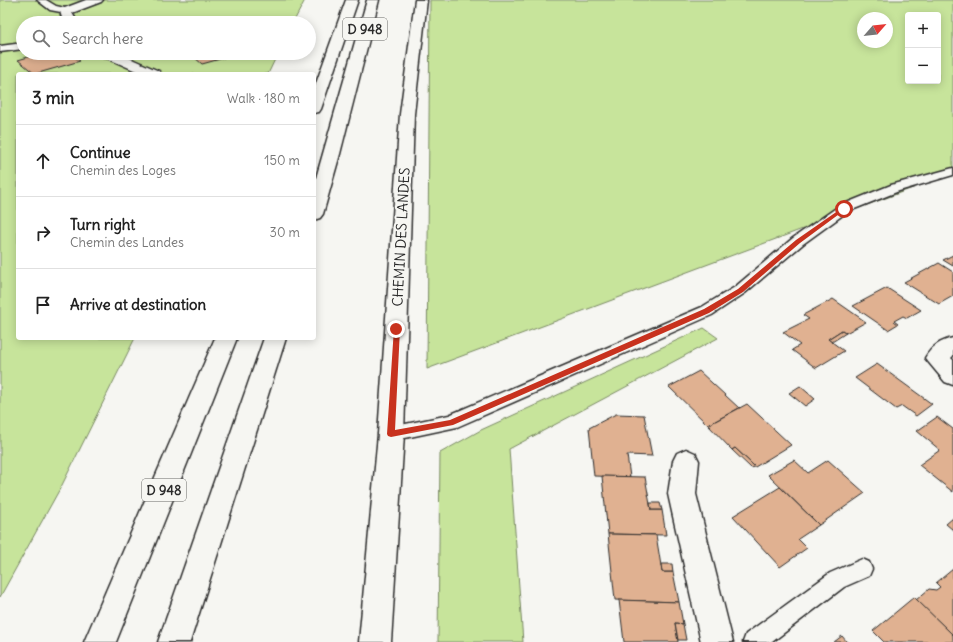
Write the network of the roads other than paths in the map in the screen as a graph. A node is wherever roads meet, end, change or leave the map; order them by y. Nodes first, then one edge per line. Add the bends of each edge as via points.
1 (41, 0) edge
2 (97, 0) edge
3 (352, 0) edge
4 (373, 0) edge
5 (421, 0) edge
6 (66, 11) junction
7 (67, 16) edge
8 (16, 47) edge
9 (0, 49) edge
10 (123, 60) edge
11 (150, 72) edge
12 (316, 103) edge
13 (953, 171) edge
14 (316, 207) edge
15 (225, 340) edge
16 (274, 340) edge
17 (953, 346) edge
18 (953, 376) edge
19 (391, 434) junction
20 (686, 461) dead end
21 (862, 569) dead end
22 (100, 642) edge
23 (174, 642) edge
24 (375, 642) edge
25 (717, 642) edge
26 (754, 642) edge

1 - 6 lane via 53,8
2 - 6 main road
3 - 12 main road, D 948
4 - 14 main road, D 948
5 - 19 main road, CHEMIN DES LANDES via 407,114
6 - 7 main road
8 - 9 lane
10 - 11 main road
13 - 19 lane via 895,188 844,209 798,241 740,290 707,311 451,422
15 - 22 main road, D 948
16 - 23 main road
17 - 18 main road via 937,358
19 - 24 main road, CHEMIN DES LANDES
20 - 25 main road via 682,494
21 - 26 lane via 837,580

